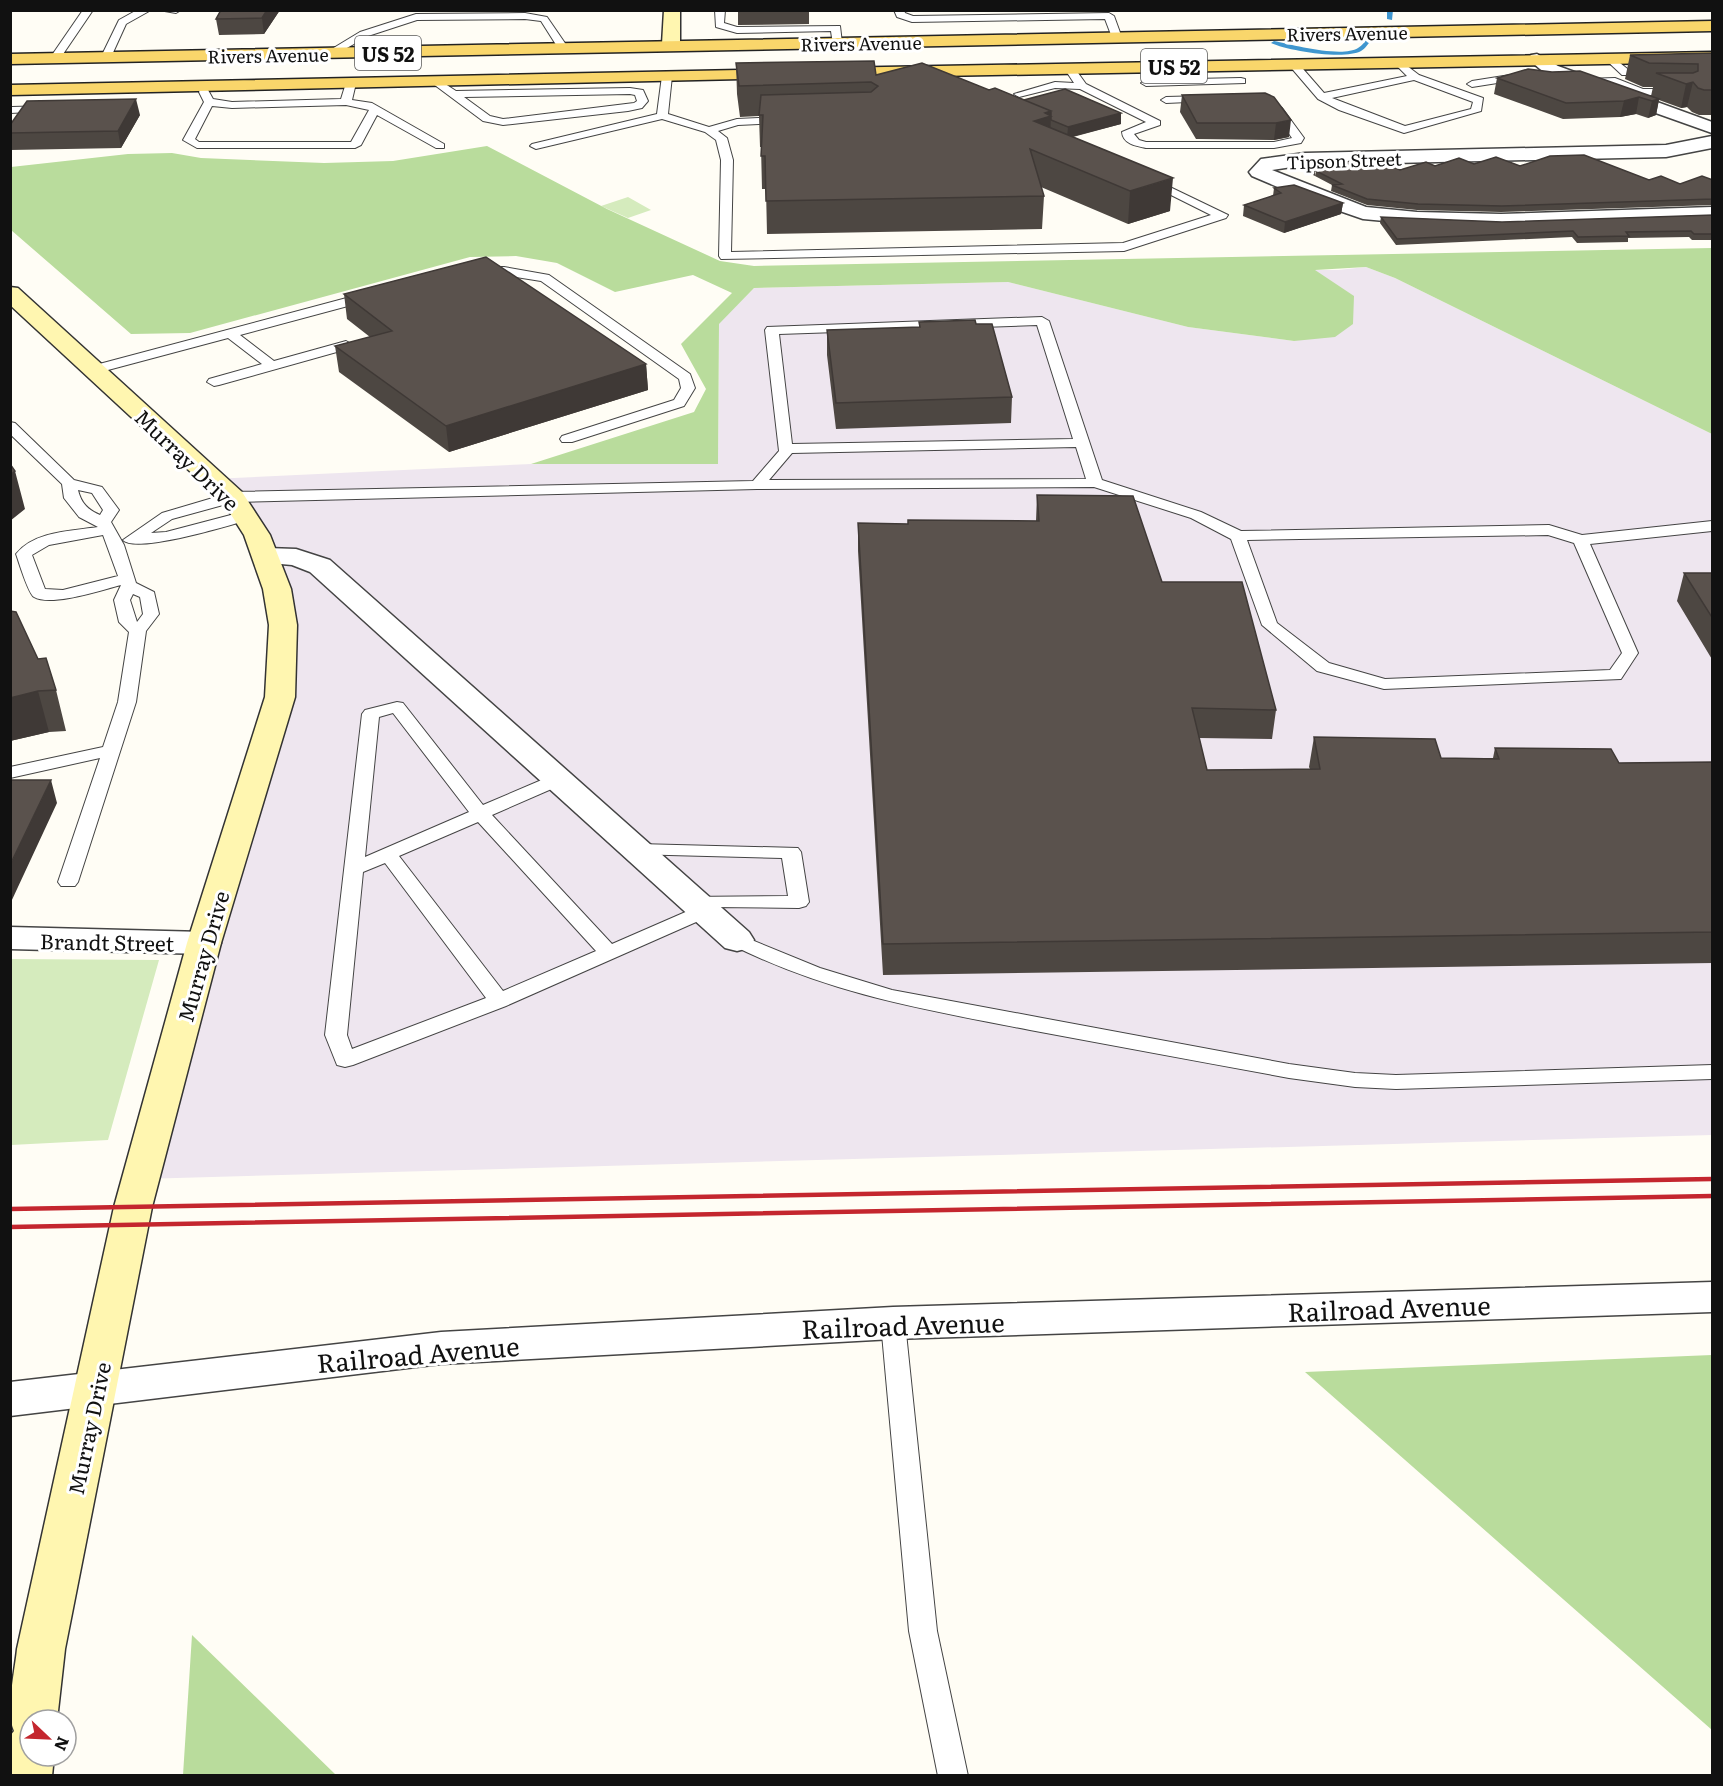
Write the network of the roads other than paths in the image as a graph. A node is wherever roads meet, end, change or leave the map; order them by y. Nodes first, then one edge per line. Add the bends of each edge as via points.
1 (88, 10) edge
2 (147, 10) edge
3 (164, 10) edge
4 (176, 10) edge
5 (672, 10) edge
6 (720, 10) edge
7 (899, 10) edge
8 (1114, 13) edge
9 (1713, 26) edge
10 (833, 33) junction
11 (1117, 38) junction
12 (671, 44) junction
13 (564, 49) junction
14 (327, 55) junction
15 (105, 57) junction
16 (10, 58) edge
17 (55, 58) junction
18 (1610, 58) junction
19 (1537, 59) junction
20 (1477, 60) junction
21 (1710, 60) edge
22 (1398, 62) junction
23 (1293, 64) junction
24 (1232, 65) junction
25 (1069, 68) junction
26 (934, 71) junction
27 (806, 74) junction
28 (667, 76) junction
29 (1415, 77) junction
30 (1504, 79) junction
31 (436, 81) junction
32 (1530, 81) edge
33 (1615, 81) junction
34 (1586, 82) junction
35 (351, 83) junction
36 (1146, 83) dead end
37 (1549, 83) edge
38 (1472, 84) dead end
39 (1082, 86) junction
40 (943, 88) edge
41 (19, 90) edge
42 (1687, 92) edge
43 (205, 94) junction
44 (455, 94) junction
45 (529, 94) junction
46 (1019, 94) dead end
47 (557, 97) junction
48 (1322, 97) junction
49 (617, 98) junction
50 (1219, 99) edge
51 (1166, 100) dead end
52 (591, 101) junction
53 (1258, 101) edge
54 (346, 102) junction
55 (55, 109) edge
56 (375, 109) junction
57 (11, 111) edge
58 (662, 116) junction
59 (553, 117) junction
60 (540, 119) junction
61 (793, 120) edge
62 (519, 121) junction
63 (1713, 128) edge
64 (709, 130) junction
65 (1713, 142) edge
66 (440, 146) dead end
67 (536, 146) dead end
68 (1133, 173) edge
69 (1713, 213) edge
70 (471, 272) edge
71 (384, 292) edge
72 (10, 293) edge
73 (230, 333) junction
74 (346, 345) edge
75 (272, 366) junction
76 (93, 370) junction
77 (214, 382) dead end
78 (10, 426) edge
79 (567, 439) dead end
80 (1082, 443) junction
81 (785, 449) junction
82 (69, 483) junction
83 (1095, 483) junction
84 (757, 485) junction
85 (104, 500) junction
86 (239, 506) junction
87 (79, 507) junction
88 (104, 526) junction
89 (1713, 526) edge
90 (1238, 536) junction
91 (1581, 540) junction
92 (123, 542) junction
93 (267, 556) junction
94 (128, 582) junction
95 (150, 604) junction
96 (124, 609) junction
97 (138, 631) junction
98 (113, 750) junction
99 (10, 773) edge
100 (557, 780) junction
101 (479, 812) junction
102 (638, 850) junction
103 (388, 854) junction
104 (354, 869) junction
105 (68, 882) dead end
106 (700, 906) junction
107 (10, 938) edge
108 (737, 939) joint
109 (204, 943) junction
110 (609, 953) junction
111 (499, 1001) junction
112 (1713, 1072) edge
113 (1713, 1297) edge
114 (893, 1323) junction
115 (96, 1387) junction
116 (10, 1398) edge
117 (34, 1708) edge
118 (952, 1776) edge

1 - 17 lane
2 - 15 lane via 122,22
3 - 4 lane
5 - 12 street
6 - 10 lane via 720,25 736,30
7 - 8 lane via 900,15 912,19 933,20
8 - 11 lane
9 - 11 main road, Rivers Avenue / US 52
10 - 11 main road, Rivers Avenue / US 52
10 - 12 main road, Rivers Avenue / US 52
10 - 27 main road via 755,51 747,59 763,68
12 - 13 main road, Rivers Avenue / US 52
12 - 27 main road via 706,61
12 - 45 main road via 648,58
13 - 14 main road, Rivers Avenue / US 52
13 - 14 lane via 544,19 416,17 364,34
13 - 45 main road via 584,54 592,61
14 - 15 main road, Rivers Avenue / US 52
15 - 17 main road, Rivers Avenue / US 52
16 - 17 main road, Rivers Avenue / US 52
18 - 19 main road, Rivers Avenue / US 52
18 - 21 main road, Rivers Avenue / US 52
18 - 33 lane via 1631,73 1617,75
19 - 20 main road, Rivers Avenue / US 52
19 - 34 street via 1552,70
20 - 22 main road, Rivers Avenue / US 52
20 - 30 lane
22 - 23 main road, Rivers Avenue / US 52
22 - 29 lane
23 - 24 main road, Rivers Avenue / US 52
23 - 48 lane
24 - 25 main road, Rivers Avenue / US 52
24 - 36 lane via 1243,85
25 - 26 main road, Rivers Avenue / US 52
25 - 39 lane
26 - 27 main road, Rivers Avenue / US 52
26 - 40 lane
27 - 28 main road, Rivers Avenue / US 52
28 - 49 main road, Rivers Avenue / US 52
28 - 58 lane
29 - 48 lane
29 - 48 lane via 1479,100 1476,111 1404,130
30 - 32 lane
30 - 38 lane
31 - 35 main road, Rivers Avenue / US 52
31 - 44 lane
31 - 45 main road, Rivers Avenue / US 52
33 - 34 lane
33 - 42 lane via 1641,92
34 - 37 lane
34 - 63 street
35 - 43 main road, Rivers Avenue / US 52
35 - 54 lane
39 - 46 lane via 1055,85
39 - 53 lane via 1156,123 1128,132 1135,142 1171,146 1274,145 1297,141 1278,110
41 - 43 main road, Rivers Avenue / US 52
41 - 57 lane
43 - 54 lane via 232,105
43 - 56 lane via 189,140 197,145 355,145
44 - 45 lane
44 - 62 lane via 487,119
45 - 47 lane
45 - 49 main road, Rivers Avenue / US 52
45 - 60 lane
45 - 62 lane
47 - 52 lane
47 - 59 lane
49 - 52 lane
49 - 52 lane
50 - 51 lane
52 - 59 lane
54 - 56 lane
55 - 57 lane
56 - 66 lane
58 - 64 lane
58 - 67 lane
59 - 60 lane
60 - 62 lane
61 - 64 lane via 737,122
64 - 68 lane via 721,138 726,159 726,256 1124,247 1222,215
65 - 69 street, Tipson Street via 1666,151 1305,159 1268,163 1259,172 1363,213 1417,218 1501,220
70 - 79 lane via 504,271 545,278 685,377 688,388 679,403
71 - 73 lane
72 - 76 street, Murray Drive
73 - 75 lane
73 - 76 lane
74 - 75 lane
75 - 77 lane
76 - 86 street, Murray Drive
78 - 82 lane
80 - 81 lane
80 - 81 lane via 1042,321 772,330
80 - 83 lane
81 - 84 lane
82 - 85 lane via 97,490
82 - 87 lane
83 - 84 lane
83 - 90 lane via 1196,515
84 - 86 lane
85 - 87 lane
85 - 88 lane via 111,510
86 - 92 lane via 166,537
86 - 92 lane via 167,516
86 - 93 street, Murray Drive
87 - 88 lane
88 - 92 lane
88 - 94 lane via 44,541 24,554 39,593 63,595
89 - 91 lane
90 - 91 lane via 1549,530
90 - 91 lane via 1270,625 1323,667 1384,684 1615,675 1629,653
92 - 94 lane
93 - 100 street via 296,557 320,566
93 - 109 street, Murray Drive via 283,625 280,698
94 - 95 lane via 148,595
94 - 96 lane via 122,600
95 - 96 lane
95 - 97 lane via 151,614
96 - 97 lane via 127,622
97 - 98 lane via 127,702
98 - 99 lane
98 - 105 lane
100 - 101 lane
100 - 102 street
101 - 103 lane
101 - 104 lane via 397,707 371,714
101 - 110 lane
102 - 106 street
102 - 106 lane via 791,852 799,902
103 - 104 lane
103 - 111 lane
104 - 111 lane via 336,1035 345,1060
106 - 108 street
106 - 110 lane
107 - 109 street, Brandt Street
108 - 112 lane via 795,968 892,997 1310,1075 1396,1082
109 - 115 street, Murray Drive via 134,1207
110 - 111 lane
113 - 114 street, Railroad Avenue
114 - 115 street, Railroad Avenue via 441,1348
114 - 118 lane via 923,1631
115 - 116 street, Railroad Avenue
115 - 117 street, Murray Drive via 41,1649

